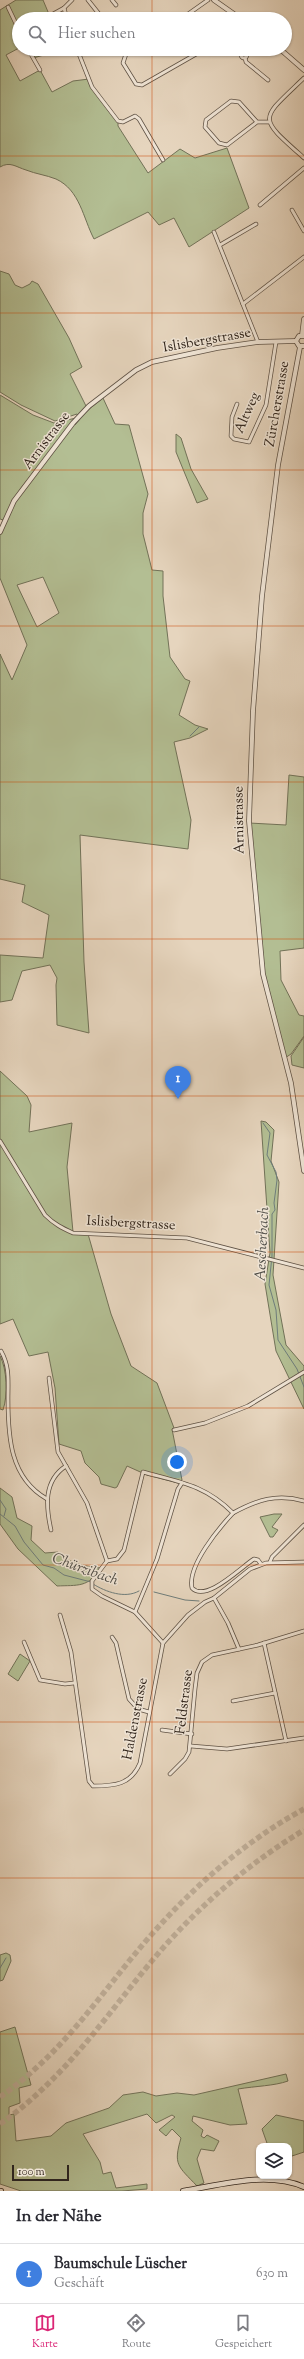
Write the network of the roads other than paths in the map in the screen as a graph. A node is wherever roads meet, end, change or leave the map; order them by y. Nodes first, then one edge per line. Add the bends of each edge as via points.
1 (88, 0) edge
2 (112, 0) edge
3 (208, 0) edge
4 (214, 0) edge
5 (69, 1) edge
6 (116, 5) dead end
7 (8, 7) dead end
8 (64, 8) junction
9 (57, 12) edge
10 (65, 12) edge
11 (97, 12) edge
12 (190, 12) edge
13 (231, 12) edge
14 (12, 15) edge
15 (32, 56) edge
16 (81, 56) edge
17 (125, 56) edge
18 (193, 56) edge
19 (241, 56) edge
20 (288, 56) edge
21 (245, 58) joint
22 (40, 70) dead end
23 (304, 70) edge
24 (304, 78) edge
25 (268, 80) dead end
26 (257, 122) junction
27 (269, 122) junction
28 (304, 158) edge
29 (163, 160) dead end
30 (304, 168) edge
31 (260, 205) dead end
32 (292, 210) dead end
33 (256, 224) dead end
34 (304, 231) edge
35 (214, 232) dead end
36 (220, 245) junction
37 (304, 257) edge
38 (243, 304) junction
39 (304, 319) edge
40 (303, 336) edge
41 (296, 341) junction
42 (258, 342) junction
43 (276, 342) junction
44 (302, 347) edge
45 (127, 376) joint
46 (237, 404) dead end
47 (278, 465) joint
48 (0, 532) edge
49 (0, 1141) edge
50 (304, 1171) edge
51 (304, 1268) edge
52 (2, 1351) dead end
53 (303, 1373) edge
54 (49, 1378) dead end
55 (174, 1430) dead end
56 (66, 1466) junction
57 (182, 1482) junction
58 (47, 1499) junction
59 (304, 1501) edge
60 (233, 1513) junction
61 (304, 1525) edge
62 (51, 1530) dead end
63 (107, 1561) junction
64 (270, 1562) junction
65 (304, 1562) edge
66 (261, 1564) junction
67 (214, 1598) junction
68 (135, 1612) junction
69 (60, 1615) dead end
70 (304, 1631) edge
71 (112, 1637) dead end
72 (24, 1642) dead end
73 (163, 1643) junction
74 (264, 1643) junction
75 (239, 1649) junction
76 (74, 1683) junction
77 (275, 1693) junction
78 (233, 1701) dead end
79 (148, 1712) junction
80 (162, 1730) dead end
81 (192, 1734) junction
82 (304, 1738) edge
83 (286, 1740) junction
84 (191, 1746) junction
85 (170, 1774) dead end
86 (304, 2187) edge
87 (183, 2191) edge

1 - 11 street
2 - 6 street
3 - 12 street
4 - 13 street
5 - 8 street
7 - 14 street
8 - 9 street
8 - 10 street
15 - 22 street
16 - 29 street via 96,93 118,121 123,122 135,116
17 - 18 street via 123,63 136,84 142,85
19 - 21 street
20 - 23 street
21 - 25 street via 246,62
24 - 27 street via 272,108
26 - 26 street via 239,102 230,101 206,120 205,127 219,143 227,145
26 - 27 street
27 - 28 street via 272,129
30 - 31 street
32 - 34 street
33 - 36 street
35 - 36 street
36 - 38 street
37 - 38 street
38 - 42 street
39 - 40 street
40 - 41 street via 298,337
41 - 43 street, Islisbergstrasse
41 - 44 street
42 - 43 street, Islisbergstrasse
42 - 45 street, Islisbergstrasse via 152,362
43 - 46 street, Altweg via 266,405 249,442 231,436 232,417
44 - 47 street, Zürcherstrasse
45 - 48 street, Arnistrasse via 89,406 73,423 14,501
47 - 50 street, Arnistrasse via 256,659 249,821 263,974 291,1083
49 - 51 street, Islisbergstrasse via 45,1215 65,1230 187,1238
52 - 58 street via 8,1370 8,1410 14,1459 24,1480
53 - 55 street via 248,1406 205,1423
54 - 56 street via 58,1452
56 - 58 street via 55,1478
56 - 63 street via 87,1504
57 - 60 street via 214,1496
57 - 63 street via 143,1472 122,1554 113,1561
57 - 68 street
58 - 62 street
59 - 60 street via 271,1497
60 - 66 street via 209,1541 192,1577 192,1588 202,1592 212,1589 254,1559
61 - 64 street
63 - 68 street via 91,1583 92,1589
64 - 65 street, Haldenstrasse
64 - 66 street, Haldenstrasse
66 - 67 street, Haldenstrasse via 250,1569
67 - 73 street, Haldenstrasse via 188,1615
67 - 75 street
68 - 73 street
69 - 76 street, Haldenstrasse via 71,1652
70 - 74 street, Feldstrasse
71 - 79 street via 118,1648 129,1699 138,1709
72 - 76 street via 40,1680
73 - 79 street, Haldenstrasse
74 - 75 street, Feldstrasse
74 - 77 street
75 - 81 street, Feldstrasse via 212,1655 200,1666 195,1689
76 - 79 street, Haldenstrasse via 88,1778 93,1786 117,1785 134,1775 140,1763
77 - 78 street
77 - 83 street
80 - 81 street
81 - 84 street, Feldstrasse
82 - 83 street
83 - 84 street via 227,1748
84 - 85 street, Feldstrasse via 185,1759
86 - 87 main road via 268,2180

